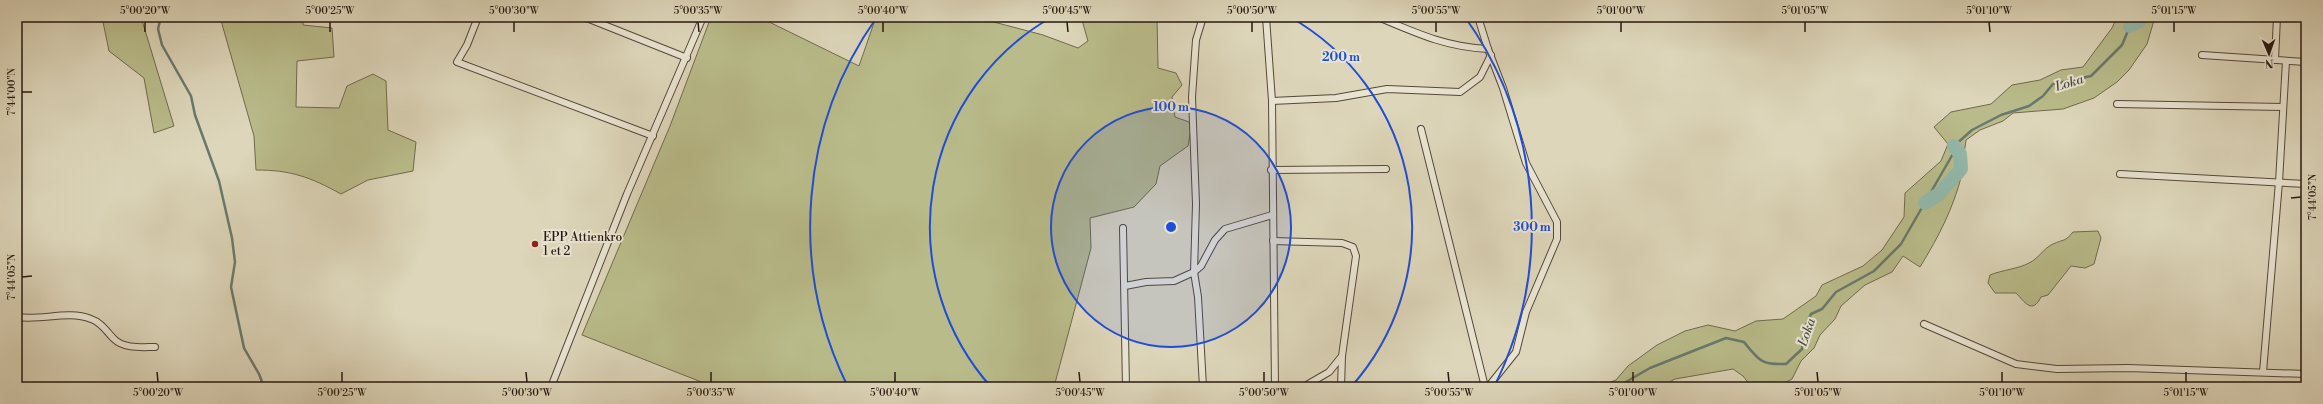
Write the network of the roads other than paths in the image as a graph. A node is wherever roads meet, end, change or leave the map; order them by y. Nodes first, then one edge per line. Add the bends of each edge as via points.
1 (478, 17) edge
2 (584, 17) edge
3 (703, 17) edge
4 (1203, 17) edge
5 (1266, 17) edge
6 (1378, 17) edge
7 (1478, 17) edge
8 (2278, 17) edge
9 (1488, 48) junction
10 (1490, 55) junction
11 (2202, 55) dead end
12 (687, 58) junction
13 (2275, 60) junction
14 (2286, 61) junction
15 (2306, 62) edge
16 (1272, 101) junction
17 (2117, 104) dead end
18 (2283, 107) junction
19 (1421, 129) dead end
20 (653, 136) junction
21 (1386, 169) dead end
22 (1271, 170) junction
23 (2120, 174) dead end
24 (2279, 182) junction
25 (2306, 184) edge
26 (1272, 215) junction
27 (1123, 228) dead end
28 (1273, 242) junction
29 (1194, 272) junction
30 (1125, 286) junction
31 (17, 317) edge
32 (1924, 324) dead end
33 (155, 347) dead end
34 (1342, 356) junction
35 (2263, 372) junction
36 (2306, 374) edge
37 (551, 387) edge
38 (1126, 387) edge
39 (1202, 387) edge
40 (1275, 387) edge
41 (1303, 387) edge
42 (1341, 387) edge
43 (1486, 387) edge

1 - 20 street via 457,62
2 - 12 street
3 - 12 street
4 - 29 street via 1196,40 1192,97 1196,204
5 - 16 street
6 - 9 street via 1430,40 1462,48
7 - 9 street
8 - 13 street
9 - 10 street
10 - 16 street via 1480,77 1460,92 1387,89 1336,98
10 - 43 street via 1504,88 1526,163 1557,222 1557,239 1526,312 1516,352
11 - 13 street
12 - 20 street
13 - 14 street
14 - 15 street
14 - 18 street
16 - 22 street
17 - 18 street
18 - 24 street
19 - 43 street
20 - 37 street
21 - 22 street
22 - 26 street
23 - 24 street
24 - 25 street
24 - 35 street
26 - 28 street
26 - 29 street via 1225,229 1215,240 1201,266
27 - 30 street
28 - 34 street via 1342,243 1353,248 1356,256
28 - 40 street
29 - 30 street via 1174,281
29 - 39 street via 1198,298
30 - 38 street
31 - 33 street via 90,318 121,344
32 - 35 street via 2016,364 2057,370 2128,368
34 - 41 street via 1329,372
34 - 42 street
35 - 36 street

